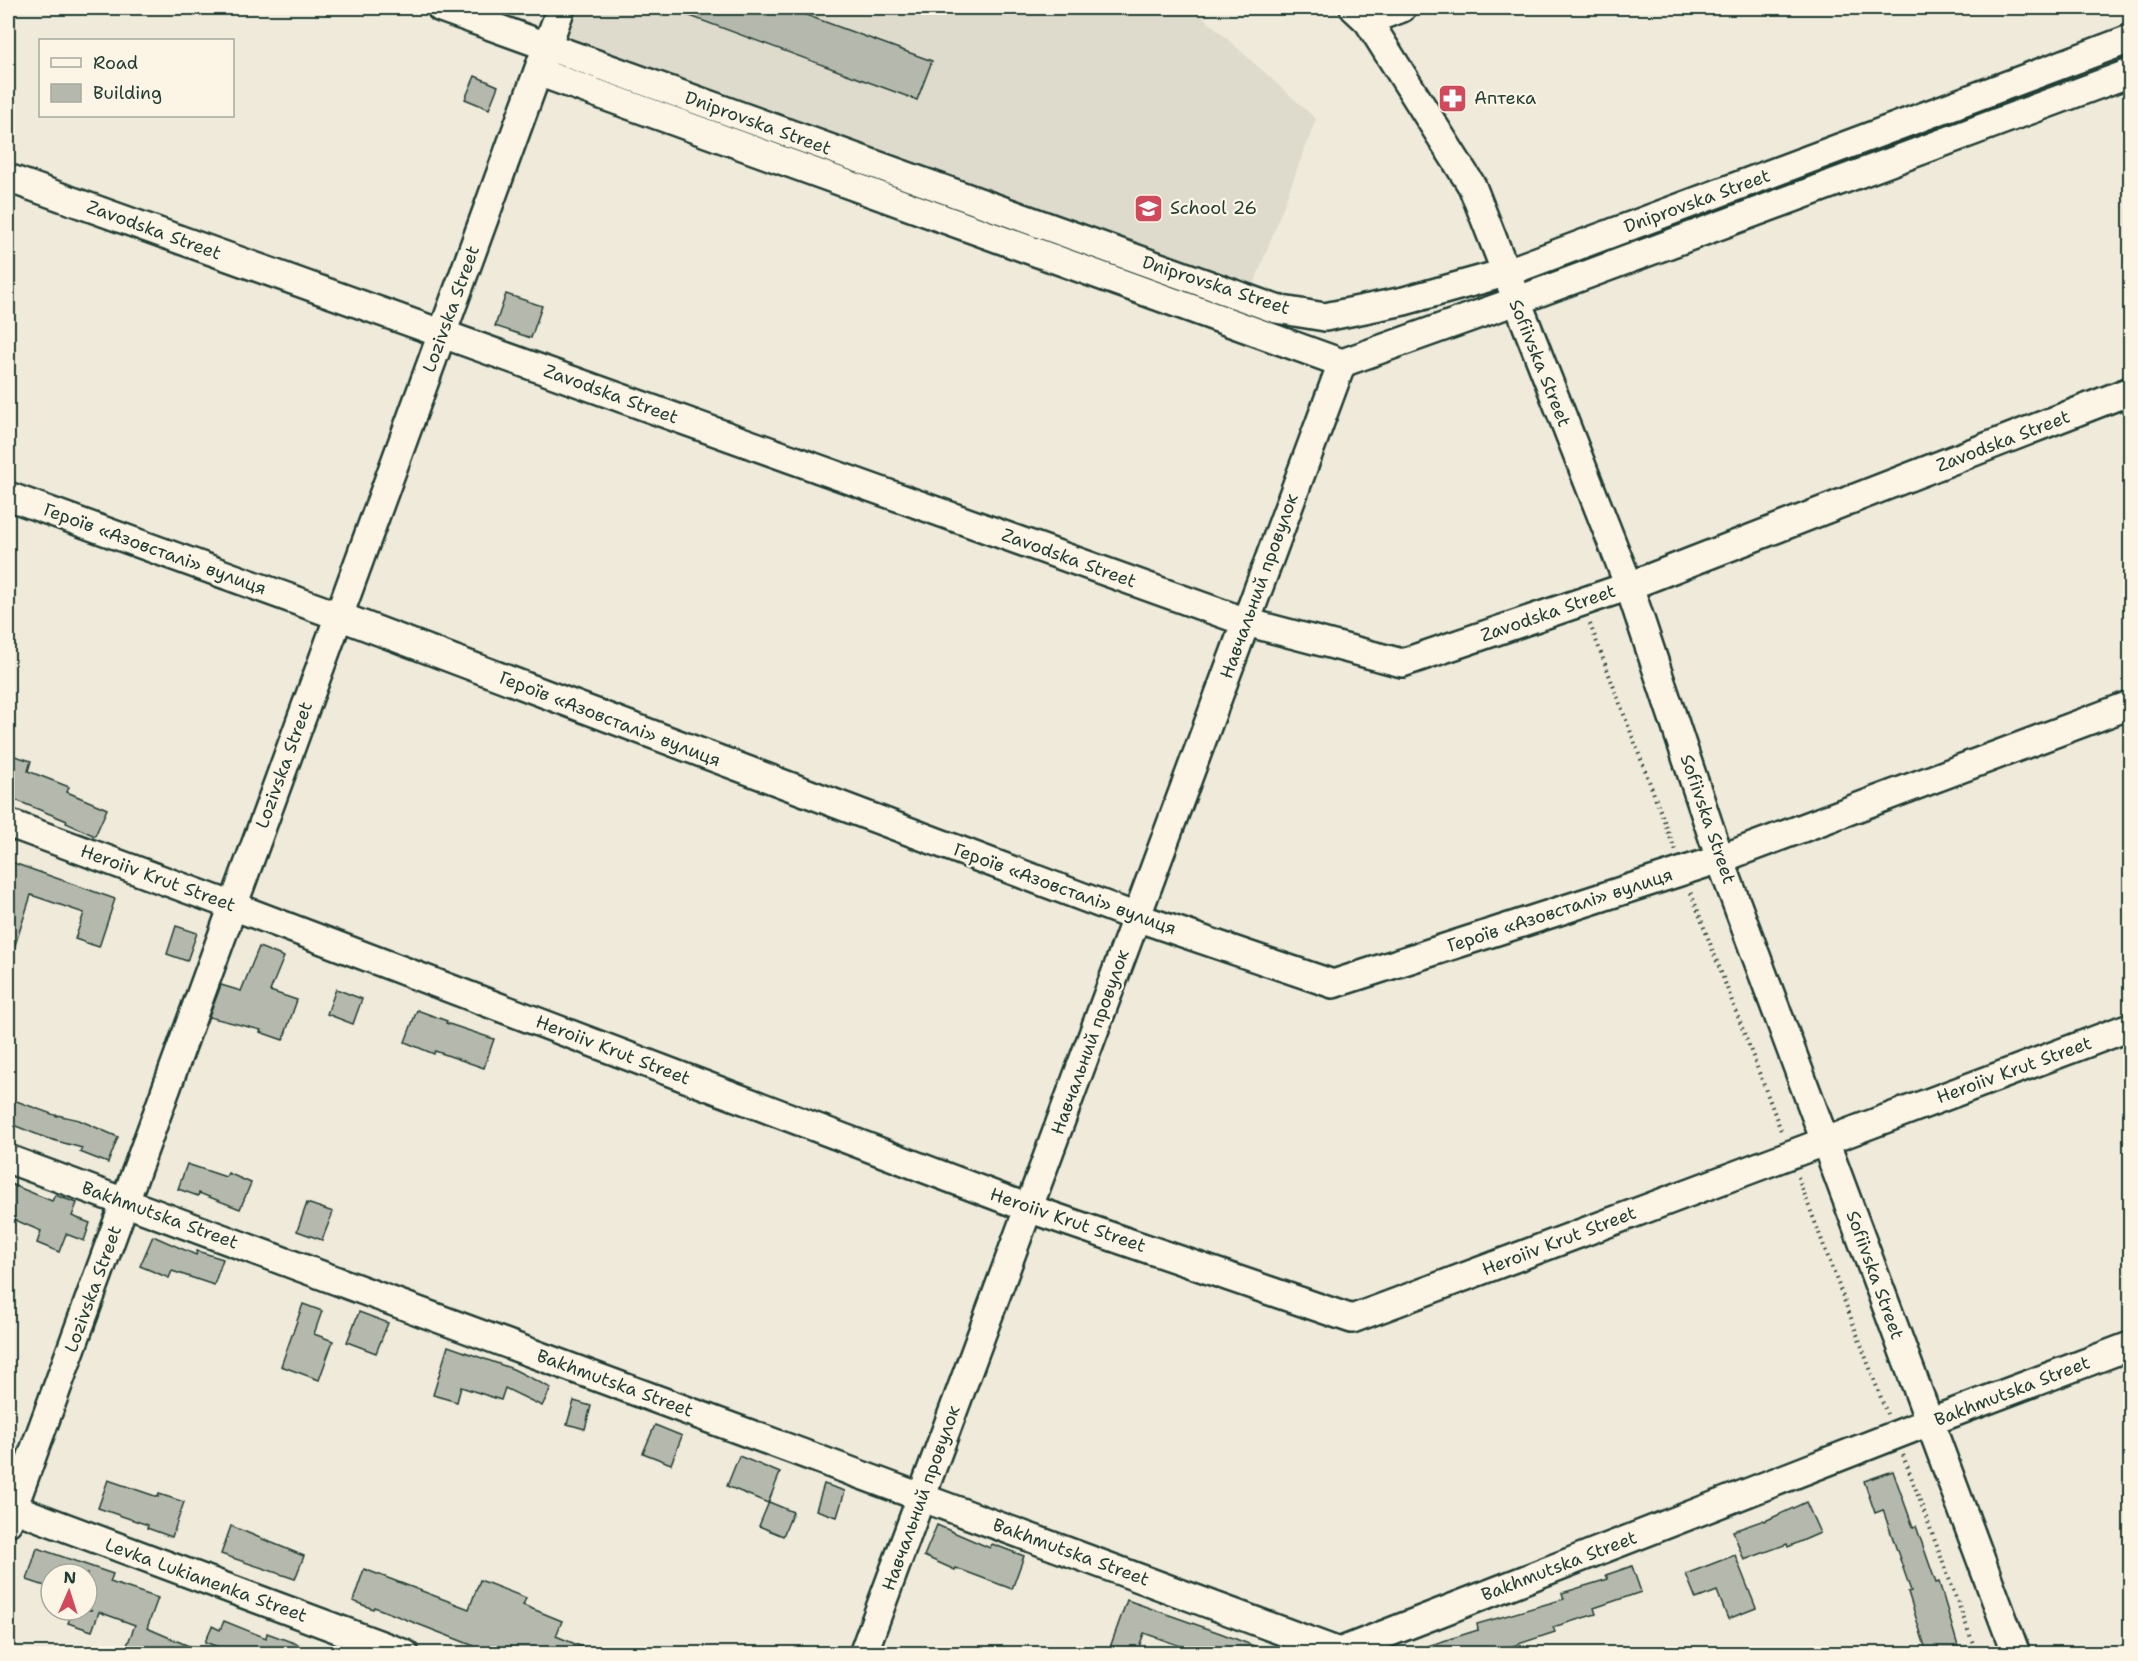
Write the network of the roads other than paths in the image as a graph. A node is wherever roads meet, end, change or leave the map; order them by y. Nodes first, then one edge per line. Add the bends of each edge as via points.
1 (441, 8) edge
2 (561, 8) edge
3 (1402, 8) edge
4 (1361, 14) edge
5 (2130, 39) edge
6 (543, 59) junction
7 (2130, 73) edge
8 (8, 178) edge
9 (1505, 273) junction
10 (1516, 301) junction
11 (443, 333) junction
12 (1342, 363) junction
13 (2130, 391) edge
14 (8, 496) edge
15 (1629, 586) junction
16 (339, 616) junction
17 (1245, 622) junction
18 (2130, 705) edge
19 (8, 823) edge
20 (1720, 859) junction
21 (233, 906) junction
22 (1136, 917) junction
23 (2130, 1027) edge
24 (1825, 1141) junction
25 (8, 1159) edge
26 (125, 1202) junction
27 (1028, 1208) junction
28 (2130, 1346) edge
29 (1929, 1422) junction
30 (921, 1497) junction
31 (9, 1512) edge
32 (405, 1653) edge
33 (863, 1653) edge
34 (2016, 1653) edge

1 - 6 street, Dniprovska Street
2 - 6 street, Lozivska Street
3 - 4 street
4 - 9 street, Sofiivska Street via 1472,186
5 - 9 street, Dniprovska Street
6 - 9 street, Dniprovska Street via 1276,309 1326,316 1404,301
6 - 11 street, Lozivska Street
6 - 12 street, Dniprovska Street
7 - 10 street, Dniprovska Street
8 - 11 street, Zavodska Street
9 - 10 street, Sofiivska Street
10 - 12 street, Dniprovska Street
10 - 15 street, Sofiivska Street
11 - 16 street, Lozivska Street
11 - 17 street, Zavodska Street
12 - 17 street, Навчальний провулок
13 - 15 street, Zavodska Street
14 - 16 street, Героїв «Азовсталі» вулиця
15 - 17 street, Zavodska Street via 1402,663
15 - 20 street, Sofiivska Street
16 - 21 street, Lozivska Street
16 - 22 street, Героїв «Азовсталі» вулиця
17 - 22 street, Навчальний провулок
18 - 20 street, Героїв «Азовсталі» вулиця
19 - 21 street, Heroiiv Krut Street
20 - 22 street, Героїв «Азовсталі» вулиця via 1333,984
20 - 24 street, Sofiivska Street
21 - 26 street, Lozivska Street
21 - 27 street, Heroiiv Krut Street
22 - 27 street, Навчальний провулок
23 - 24 street, Heroiiv Krut Street
24 - 27 street, Heroiiv Krut Street via 1352,1319
24 - 29 street, Sofiivska Street
25 - 26 street, Bakhmutska Street
26 - 30 street, Bakhmutska Street
26 - 31 street, Lozivska Street
27 - 30 street, Навчальний провулок
28 - 29 street, Bakhmutska Street
29 - 30 street, Bakhmutska Street via 1339,1652
29 - 34 street, Sofiivska Street
30 - 33 street, Навчальний провулок
31 - 32 street, Levka Lukianenka Street

